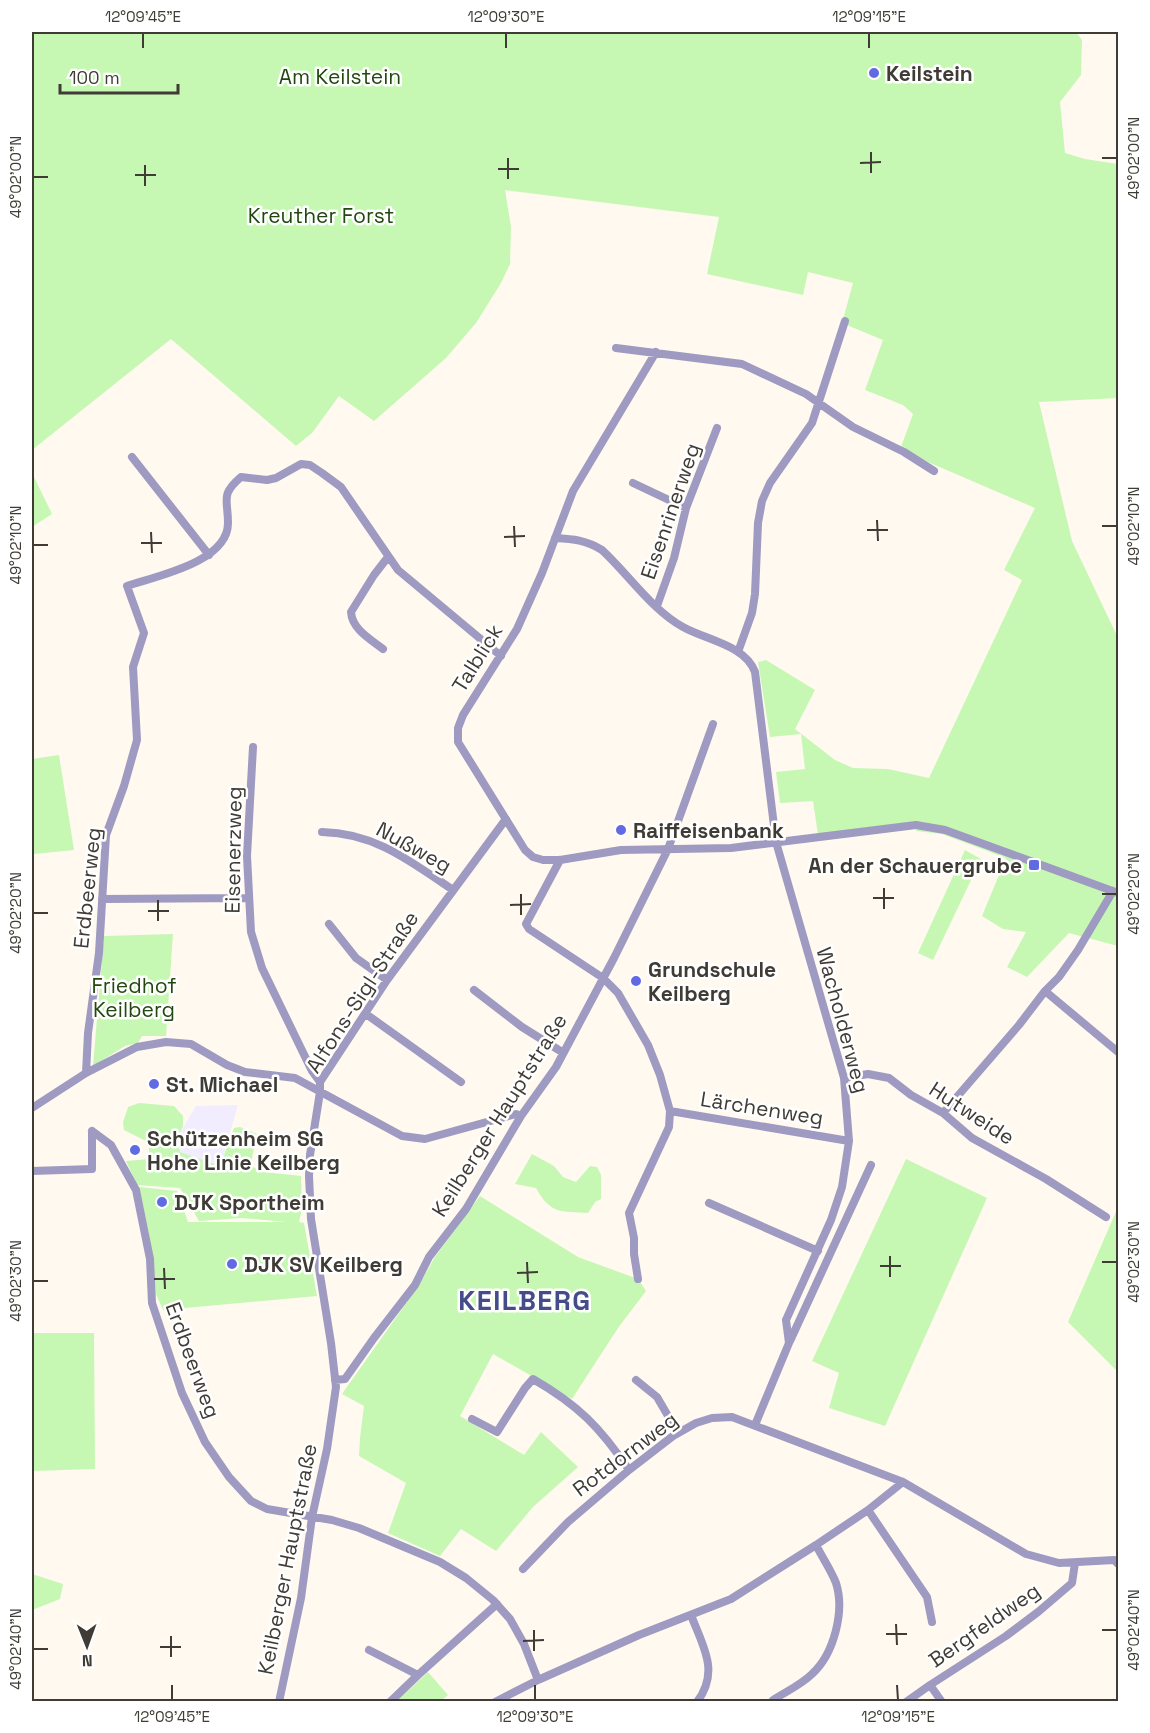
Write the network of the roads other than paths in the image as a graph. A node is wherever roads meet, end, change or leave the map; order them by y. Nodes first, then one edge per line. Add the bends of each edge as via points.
1 (845, 321) dead end
2 (616, 348) dead end
3 (656, 352) junction
4 (820, 404) junction
5 (717, 428) dead end
6 (132, 458) dead end
7 (934, 471) dead end
8 (633, 483) dead end
9 (686, 508) junction
10 (555, 538) junction
11 (209, 555) junction
12 (388, 557) junction
13 (657, 606) junction
14 (382, 649) dead end
15 (738, 652) junction
16 (501, 656) junction
17 (713, 724) dead end
18 (253, 747) dead end
19 (507, 819) junction
20 (322, 832) dead end
21 (776, 843) junction
22 (668, 849) junction
23 (560, 860) junction
24 (453, 890) junction
25 (1116, 892) edge
26 (248, 898) junction
27 (102, 899) junction
28 (329, 924) dead end
29 (603, 978) junction
30 (387, 980) junction
31 (474, 990) dead end
32 (1045, 992) junction
33 (366, 1014) junction
34 (1119, 1052) edge
35 (562, 1053) junction
36 (86, 1073) junction
37 (844, 1078) junction
38 (461, 1082) dead end
39 (320, 1087) junction
40 (32, 1108) edge
41 (669, 1111) junction
42 (943, 1113) junction
43 (521, 1116) junction
44 (849, 1140) junction
45 (871, 1164) dead end
46 (32, 1170) edge
47 (709, 1203) dead end
48 (1106, 1217) dead end
49 (818, 1251) junction
50 (638, 1279) dead end
51 (789, 1343) junction
52 (636, 1380) dead end
53 (336, 1384) junction
54 (472, 1419) dead end
55 (754, 1425) junction
56 (678, 1433) junction
57 (629, 1470) junction
58 (903, 1482) junction
59 (868, 1510) junction
60 (312, 1517) junction
61 (816, 1545) junction
62 (1075, 1563) junction
63 (1119, 1563) edge
64 (523, 1569) dead end
65 (497, 1604) junction
66 (690, 1615) junction
67 (932, 1622) dead end
68 (369, 1650) dead end
69 (418, 1675) junction
70 (538, 1680) junction
71 (930, 1685) junction
72 (773, 1700) edge
73 (279, 1701) edge
74 (390, 1701) edge
75 (495, 1701) edge
76 (697, 1701) edge
77 (906, 1701) edge
78 (942, 1701) edge

1 - 4 street
2 - 3 street
3 - 4 street via 742,364
3 - 10 street, Talblick via 573,490
4 - 7 street via 853,428
4 - 15 street via 762,501 752,614
5 - 9 street, Eisenrinerweg
6 - 11 street
8 - 9 street
9 - 13 street, Eisenrinerweg
10 - 13 street via 579,539 602,550
10 - 16 street, Talblick via 530,601
11 - 12 street via 227,532 226,495 230,486 240,477 276,478 302,464 310,465 340,487
11 - 27 street, Erdbeerweg via 127,586 144,633 133,667 137,740 106,835
12 - 14 street via 351,612 355,626
12 - 16 street via 398,570
13 - 15 street via 679,625
15 - 21 street, Wacholderweg via 752,663 755,672
16 - 19 street, Talblick via 463,715 458,742
17 - 22 street, Keilberger Hauptstraße
18 - 26 street, Eisenerzweg
19 - 23 street, Talblick via 533,857
19 - 24 street, Alfons-Sigl-Straße
20 - 24 street, Nußweg via 350,834 377,843
21 - 22 street, Talblick
21 - 25 street, Talblick via 916,825 945,830
21 - 37 street, Wacholderweg
22 - 23 street, Talblick via 621,850
22 - 29 street, Keilberger Hauptstraße
23 - 29 street via 526,924
24 - 30 street, Alfons-Sigl-Straße
25 - 32 street via 1078,951
26 - 27 street
26 - 39 street, Eisenerzweg via 251,932 262,968
27 - 36 street, Erdbeerweg
28 - 30 street via 356,958
29 - 35 street, Keilberger Hauptstraße
29 - 41 street via 618,993 648,1045
30 - 33 street, Alfons-Sigl-Straße
31 - 35 street
32 - 34 street
32 - 42 street
33 - 38 street
33 - 39 street, Alfons-Sigl-Straße
35 - 43 street, Keilberger Hauptstraße
36 - 39 street via 137,1047 166,1042 191,1044 245,1072 295,1078
36 - 40 street
37 - 42 street, Hutweide via 868,1074 890,1078
37 - 44 street, Wacholderweg
39 - 43 street via 402,1136 414,1138
39 - 53 street, Alfons-Sigl-Straße via 310,1151 311,1219
41 - 44 street, Lärchenweg
41 - 50 street via 669,1127 629,1213
42 - 48 street, Hutweide via 972,1138
43 - 53 street, Keilberger Hauptstraße via 466,1209 429,1257 415,1285 345,1379
44 - 49 street, Wacholderweg via 842,1187
45 - 51 street, Wacholderweg
46 - 60 street, Erdbeerweg via 92,1169 92,1131 111,1145 136,1190 150,1258 152,1302 182,1393 205,1442 251,1501 267,1509
47 - 49 street
49 - 51 street, Wacholderweg via 786,1320
51 - 55 street, Wacholderweg
52 - 56 street via 657,1397
53 - 60 street, Keilberger Hauptstraße
54 - 57 street via 496,1432 533,1380 591,1420
55 - 56 street, Rotdornweg via 732,1417 712,1418
55 - 58 street, Rotdornweg
56 - 57 street, Rotdornweg
57 - 64 street, Rotdornweg via 568,1522
58 - 59 street
58 - 62 street, Rotdornweg via 1026,1554
59 - 61 street
59 - 67 street via 927,1596
60 - 65 street, Erdbeerweg via 359,1528 440,1562
60 - 73 street, Keilberger Hauptstraße via 301,1598
61 - 66 street via 731,1599
61 - 72 street via 836,1583 838,1626 829,1650 812,1674
62 - 63 street, Rotdornweg
62 - 71 street, Bergfeldweg via 1072,1583 1038,1612
65 - 69 street
65 - 70 street, Erdbeerweg via 524,1644
66 - 70 street
66 - 76 street via 708,1658 709,1677
68 - 69 street
69 - 74 street
70 - 75 street
71 - 77 street, Bergfeldweg
71 - 78 street, Bergfeldweg

